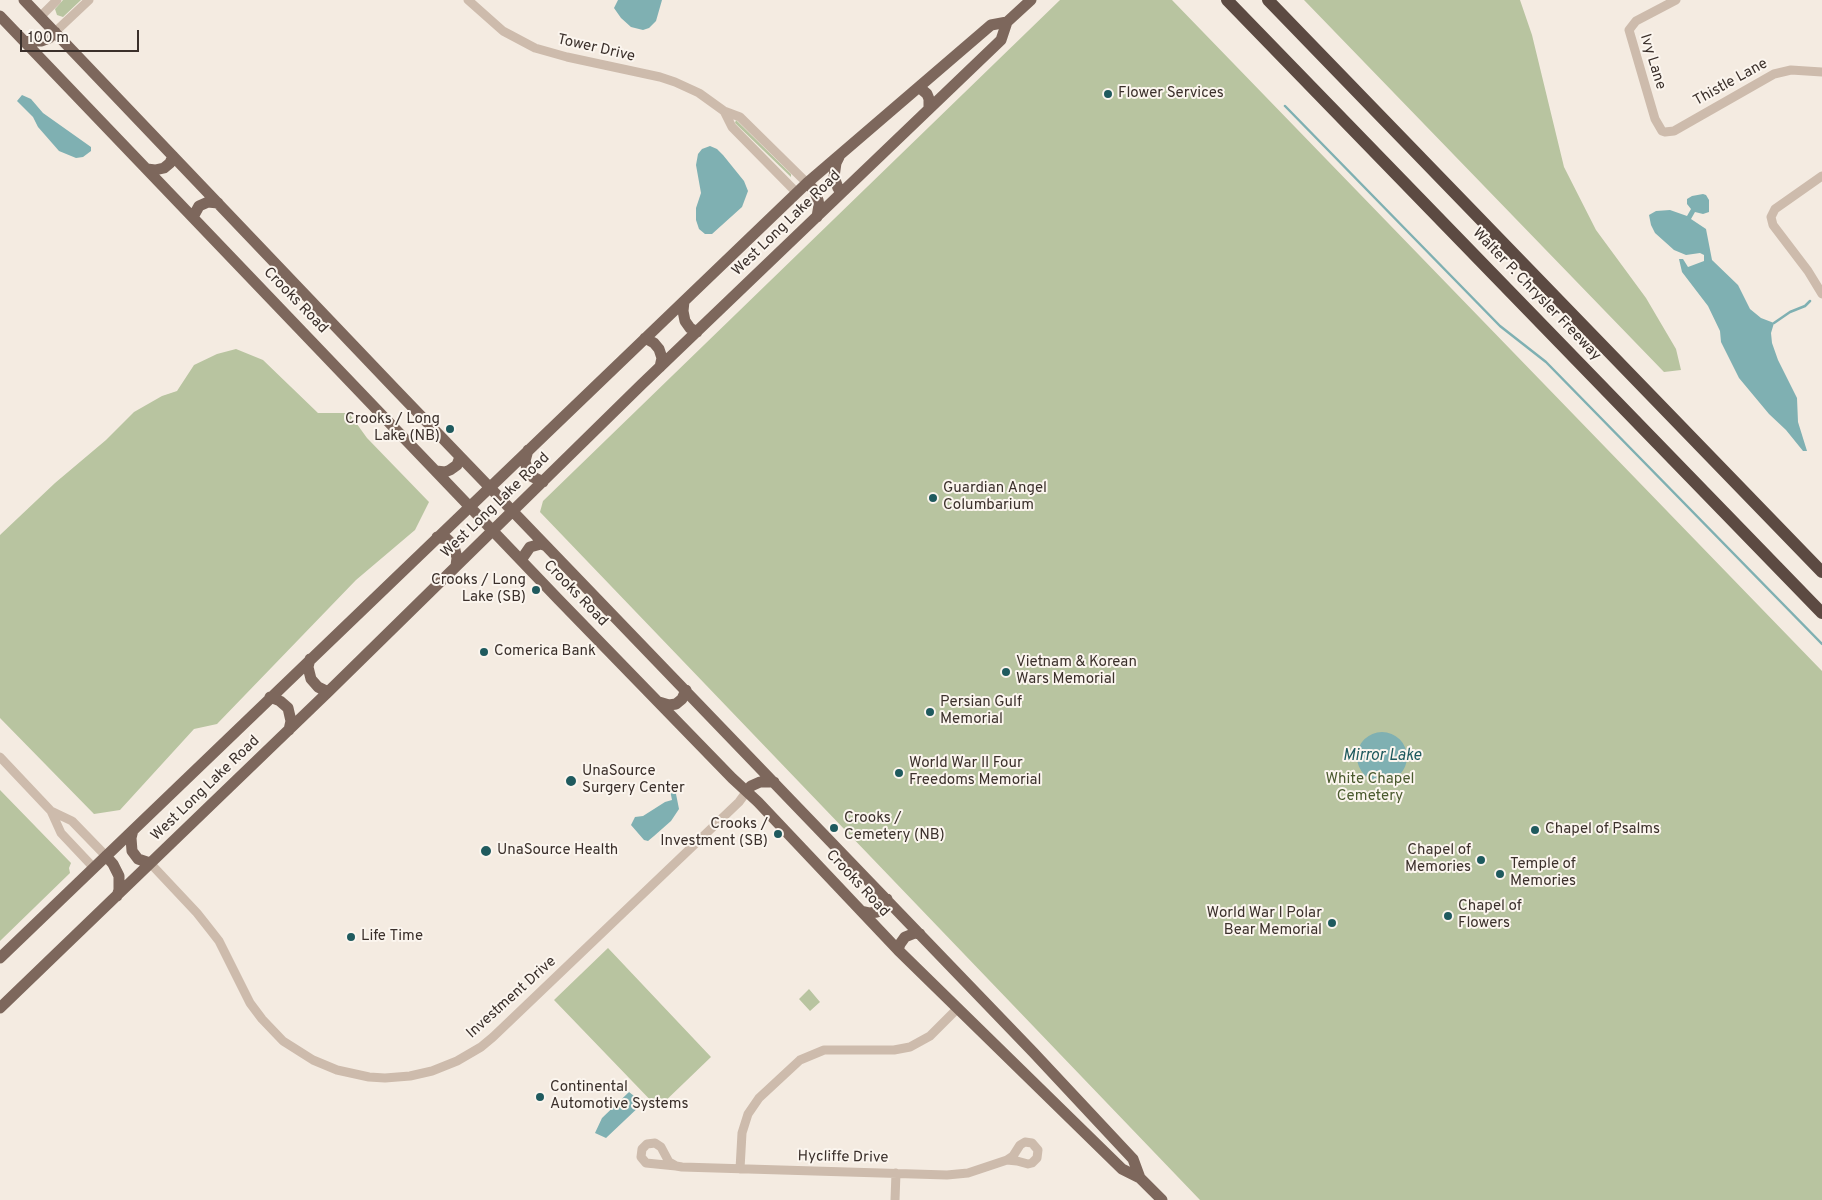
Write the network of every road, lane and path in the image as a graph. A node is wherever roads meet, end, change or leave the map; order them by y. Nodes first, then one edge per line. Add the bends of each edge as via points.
1 (24, 0) edge
2 (57, 0) edge
3 (89, 0) edge
4 (468, 0) edge
5 (1031, 0) edge
6 (1227, 0) edge
7 (1268, 0) edge
8 (1676, 0) edge
9 (0, 16) edge
10 (40, 17) junction
11 (1007, 22) junction
12 (55, 32) junction
13 (24, 41) junction
14 (1822, 72) edge
15 (918, 88) junction
16 (929, 109) junction
17 (724, 110) junction
18 (1684, 124) joint
19 (840, 155) junction
20 (173, 156) junction
21 (147, 169) junction
22 (1822, 176) edge
23 (808, 183) junction
24 (841, 193) junction
25 (797, 194) junction
26 (218, 203) junction
27 (193, 217) junction
28 (817, 217) junction
29 (1822, 294) edge
30 (684, 300) junction
31 (697, 332) junction
32 (645, 338) junction
33 (660, 367) junction
34 (528, 450) junction
35 (460, 457) junction
36 (436, 471) junction
37 (543, 482) junction
38 (489, 487) junction
39 (469, 506) junction
40 (513, 511) junction
41 (493, 530) junction
42 (437, 537) junction
43 (546, 546) junction
44 (521, 560) junction
45 (456, 566) junction
46 (1822, 572) edge
47 (1822, 613) edge
48 (310, 659) junction
49 (686, 690) junction
50 (328, 692) junction
51 (270, 697) junction
52 (659, 702) junction
53 (289, 730) junction
54 (0, 757) edge
55 (774, 782) junction
56 (747, 791) junction
57 (51, 811) junction
58 (133, 830) junction
59 (106, 856) junction
60 (150, 863) junction
61 (94, 868) junction
62 (117, 896) junction
63 (887, 899) junction
64 (861, 911) junction
65 (920, 934) junction
66 (898, 950) junction
67 (0, 958) edge
68 (0, 1008) edge
69 (958, 1008) junction
70 (1033, 1052) junction
71 (1012, 1062) junction
72 (1007, 1160) dead end
73 (676, 1166) dead end
74 (740, 1170) junction
75 (896, 1173) junction
76 (1140, 1178) junction
77 (895, 1200) edge
78 (1162, 1200) edge

1 - 10 main road, Crooks Road
2 - 10 street
3 - 12 street
4 - 17 street, Tower Drive via 503,30 535,48 675,82
5 - 11 main road, West Long Lake Road
6 - 47 highway, Walter P. Chrysler Freeway
7 - 46 highway, Walter P. Chrysler Freeway
8 - 18 street, Ivy Lane via 1633,24 1629,34 1656,124 1666,132
9 - 13 main road, Crooks Road
10 - 12 main road, Crooks Road
11 - 15 main road, West Long Lake Road via 991,25
11 - 16 main road, West Long Lake Road via 1001,40
12 - 13 main road via 40,41
12 - 20 main road, Crooks Road
13 - 21 main road, Crooks Road
14 - 18 street, Thistle Lane via 1791,70 1774,74
15 - 16 main road via 927,94
15 - 19 main road, West Long Lake Road
16 - 24 main road, West Long Lake Road
17 - 23 street, Tower Drive via 740,117
17 - 25 street, Tower Drive via 732,127
19 - 23 main road, West Long Lake Road
19 - 24 main road via 834,177
20 - 21 main road via 164,168
20 - 26 main road, Crooks Road
21 - 27 main road, Crooks Road
22 - 29 street via 1775,209 1771,217 1776,230
23 - 25 main road, West Long Lake Road
23 - 28 main road via 818,200
24 - 28 main road, West Long Lake Road
25 - 30 main road, West Long Lake Road
26 - 27 main road via 208,202 199,206
26 - 35 main road, Crooks Road
27 - 36 main road, Crooks Road
28 - 31 main road, West Long Lake Road
30 - 31 main road via 685,321
30 - 32 main road, West Long Lake Road
31 - 33 main road, West Long Lake Road
32 - 33 main road via 659,349
32 - 34 main road, West Long Lake Road
33 - 37 main road, West Long Lake Road
34 - 37 main road via 527,469
34 - 38 main road, West Long Lake Road
35 - 36 main road via 450,470
35 - 38 main road, Crooks Road
36 - 39 main road, Crooks Road
37 - 40 main road, West Long Lake Road
38 - 39 main road, West Long Lake Road
38 - 40 main road, Crooks Road
39 - 41 main road, Crooks Road
39 - 42 main road, West Long Lake Road
40 - 41 main road, West Long Lake Road
40 - 43 main road, Crooks Road
41 - 44 main road, Crooks Road
41 - 45 main road, West Long Lake Road
42 - 45 main road via 447,539 454,546
42 - 48 main road, West Long Lake Road
43 - 44 main road via 530,547
43 - 49 main road, Crooks Road
44 - 52 main road, Crooks Road
45 - 50 main road, West Long Lake Road
48 - 50 main road via 311,679
48 - 51 main road, West Long Lake Road
49 - 52 main road via 676,704
49 - 55 main road, Crooks Road
50 - 53 main road, West Long Lake Road
51 - 53 main road via 288,708
51 - 58 main road, West Long Lake Road
52 - 56 main road, Crooks Road
53 - 60 main road, West Long Lake Road
54 - 57 street
55 - 56 main road via 760,782
55 - 63 main road, Crooks Road
56 - 60 street, Investment Drive via 680,859 481,1047 444,1067 404,1076 369,1077 337,1070 313,1060 284,1041 250,1003 219,941
56 - 64 main road, Crooks Road
57 - 59 street via 72,821
57 - 61 street via 61,833
58 - 59 main road, West Long Lake Road
58 - 60 main road via 132,852 138,860
59 - 61 main road, West Long Lake Road
59 - 62 main road via 119,876
60 - 62 main road, West Long Lake Road
61 - 67 main road, West Long Lake Road
62 - 68 main road, West Long Lake Road
63 - 64 main road via 877,912
63 - 65 main road, Crooks Road
64 - 66 main road, Crooks Road
65 - 66 main road via 905,937
65 - 70 main road, Crooks Road
66 - 69 main road, Crooks Road
69 - 71 main road, Crooks Road
69 - 74 street via 930,1036 910,1047 894,1050 834,1049 800,1060 764,1093 748,1114 742,1133
70 - 71 main road via 1024,1063
70 - 76 main road, Crooks Road via 1133,1159
71 - 76 main road, Crooks Road via 1122,1169
72 - 75 street, Hycliffe Drive via 968,1173
73 - 74 street, Hycliffe Drive
74 - 75 street, Hycliffe Drive
75 - 77 street
76 - 78 main road, Crooks Road

